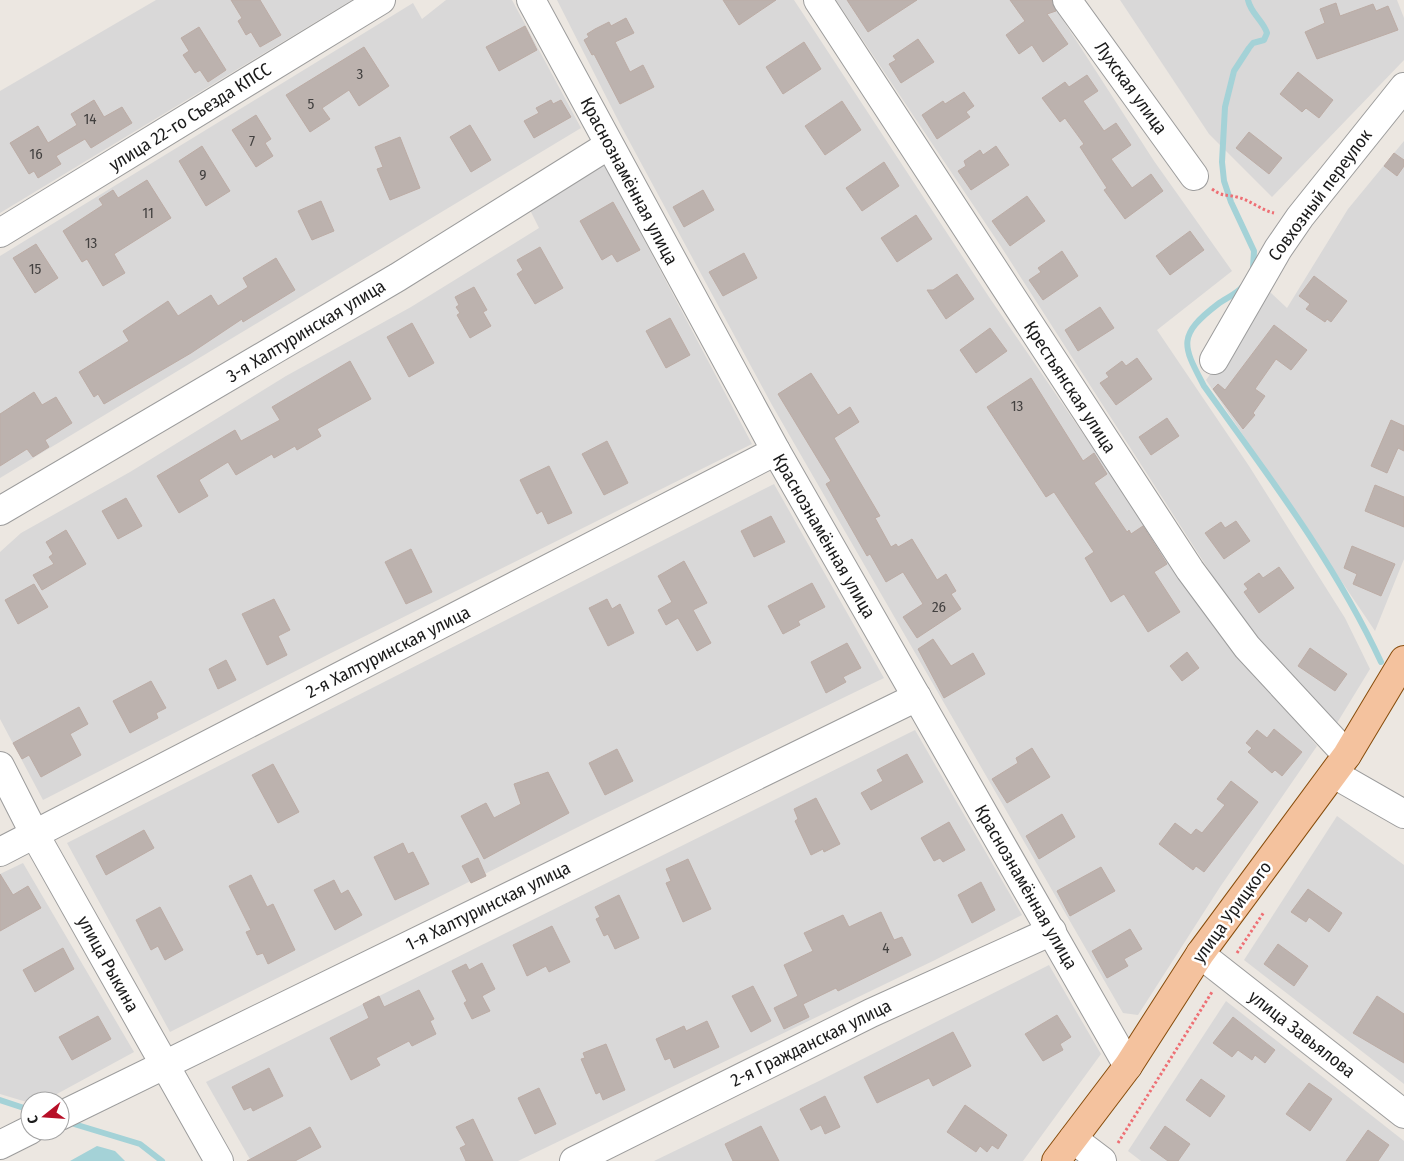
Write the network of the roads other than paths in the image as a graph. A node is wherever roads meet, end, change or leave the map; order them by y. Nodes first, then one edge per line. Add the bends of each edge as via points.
1 (381, 0) edge
2 (531, 0) edge
3 (818, 0) edge
4 (1067, 0) edge
5 (1404, 87) edge
6 (609, 145) junction
7 (1194, 176) dead end
8 (0, 233) edge
9 (1214, 360) dead end
10 (776, 451) junction
11 (0, 512) edge
12 (1404, 660) edge
13 (917, 697) junction
14 (1340, 764) junction
15 (0, 766) edge
16 (1404, 814) edge
17 (35, 835) junction
18 (0, 852) edge
19 (1052, 930) junction
20 (1200, 954) junction
21 (164, 1064) junction
22 (1128, 1066) junction
23 (70, 1111) edge
24 (1404, 1114) edge
25 (20, 1135) edge
26 (1073, 1138) junction
27 (0, 1145) edge
28 (219, 1161) edge
29 (574, 1161) edge
30 (1056, 1161) edge
31 (1102, 1161) edge

1 - 8 street, улица 22-го Съезда КПСС
2 - 6 street, Краснознамённая улица
3 - 14 street, Крестьянская улица via 1190,570
4 - 7 street, Лухская улица
5 - 9 street, Совхозный переулок via 1300,217
6 - 10 street, Краснознамённая улица
6 - 11 street, 3-я Халтуринская улица via 398,277
10 - 13 street, Краснознамённая улица
10 - 17 street, 2-я Халтуринская улица
12 - 14 main road, улица Урицкого
13 - 19 street, Краснознамённая улица
13 - 21 street, 1-я Халтуринская улица
14 - 16 street, Крестьянская улица
14 - 20 main road, улица Урицкого
15 - 17 street, улица Рыкина
17 - 18 street, 2-я Халтуринская улица
17 - 21 street, улица Рыкина
19 - 22 street, Краснознамённая улица
19 - 29 street, 2-я Гражданская улица via 871,1013
20 - 22 main road, улица Урицкого
20 - 24 street, улица Завьялова
21 - 23 street, 1-я Халтуринская улица
21 - 28 street, улица Рыкина
22 - 26 main road, улица Урицкого
25 - 27 street
26 - 30 main road, улица Урицкого
26 - 31 street

